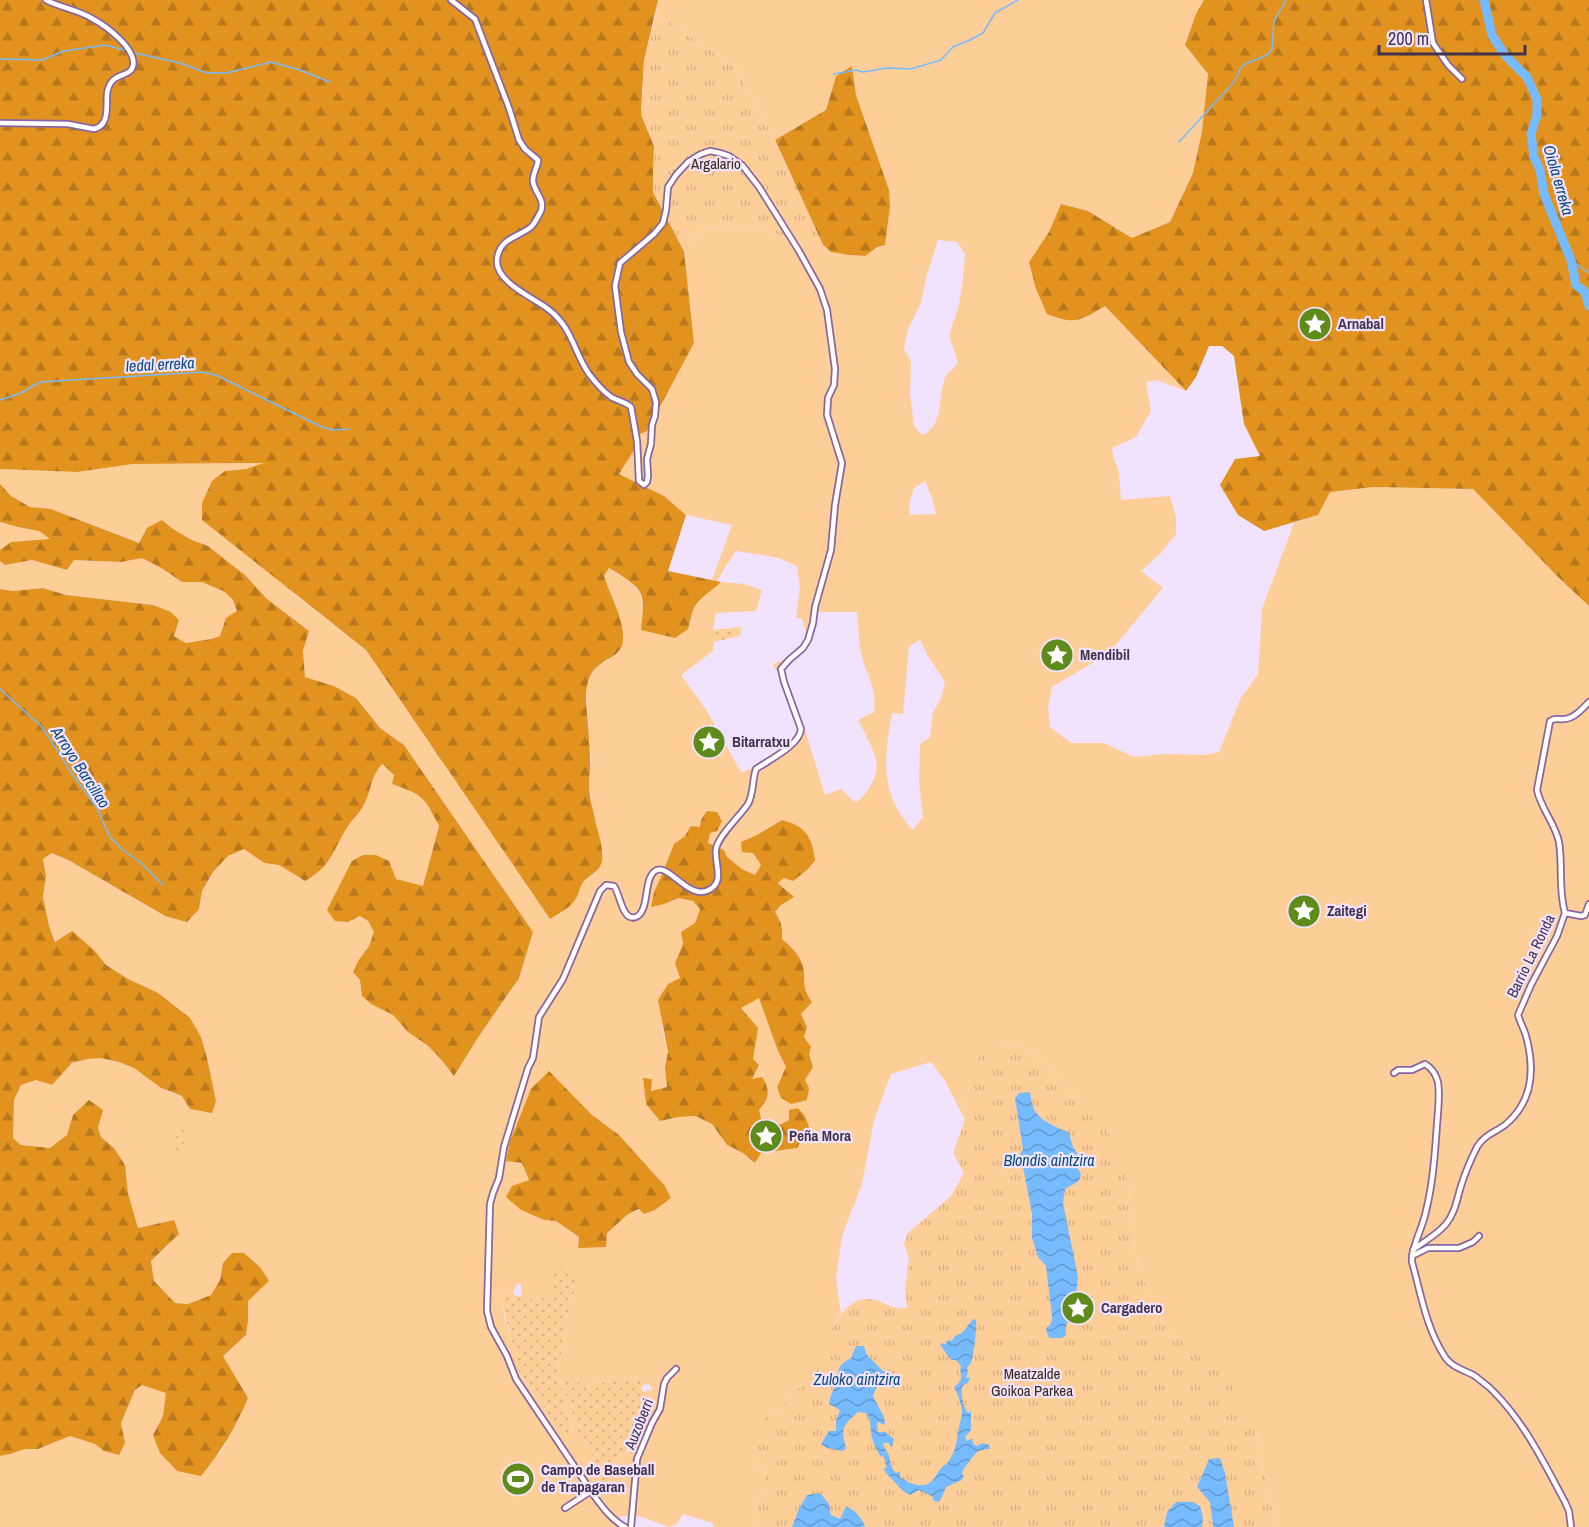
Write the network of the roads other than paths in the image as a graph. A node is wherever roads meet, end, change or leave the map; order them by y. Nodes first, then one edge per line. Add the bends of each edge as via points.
1 (46, 0) edge
2 (451, 0) edge
3 (1426, 0) edge
4 (1462, 79) dead end
5 (0, 123) edge
6 (1589, 702) edge
7 (1589, 904) edge
8 (1565, 913) junction
9 (1394, 1073) dead end
10 (1479, 1236) dead end
11 (1413, 1253) junction
12 (676, 1369) dead end
13 (591, 1491) junction
14 (565, 1508) dead end
15 (625, 1527) edge
16 (631, 1527) edge
17 (1572, 1527) edge

1 - 5 street via 101,24 126,46 134,65 111,81 106,119 98,128
2 - 13 street via 475,19 519,140 538,160 533,180 541,198 538,218 501,246 496,260 498,271 508,283 560,321 590,375 610,396 631,407 641,484 647,482 656,402 652,389 629,362 615,286 620,263 663,223 668,187 688,162 701,154 710,151 729,156 742,165 767,199 820,289 827,310 835,369 827,415 842,463 831,550 808,640 781,669 801,736 756,769 747,806 718,842 718,876 713,888 691,890 658,869 650,876 641,912 633,917 623,910 614,886 606,885 600,891 563,979 539,1017 533,1058 492,1193 488,1320 516,1379
3 - 4 street via 1433,43
6 - 8 street, Barrio La Ronda via 1569,718 1550,721 1537,790 1558,839
7 - 8 street, Barrio La Ronda via 1585,915
8 - 11 street, Barrio La Ronda via 1519,1009 1531,1064 1523,1105 1507,1123 1481,1140 1461,1184 1453,1214
9 - 11 street via 1425,1064 1436,1075 1438,1084 1430,1188
10 - 11 street via 1460,1248 1428,1248
11 - 17 street via 1427,1321 1446,1358 1488,1386 1528,1432 1565,1502
12 - 16 street, Auzoberri via 664,1384 660,1409 640,1450
13 - 14 street
13 - 15 street via 609,1515

